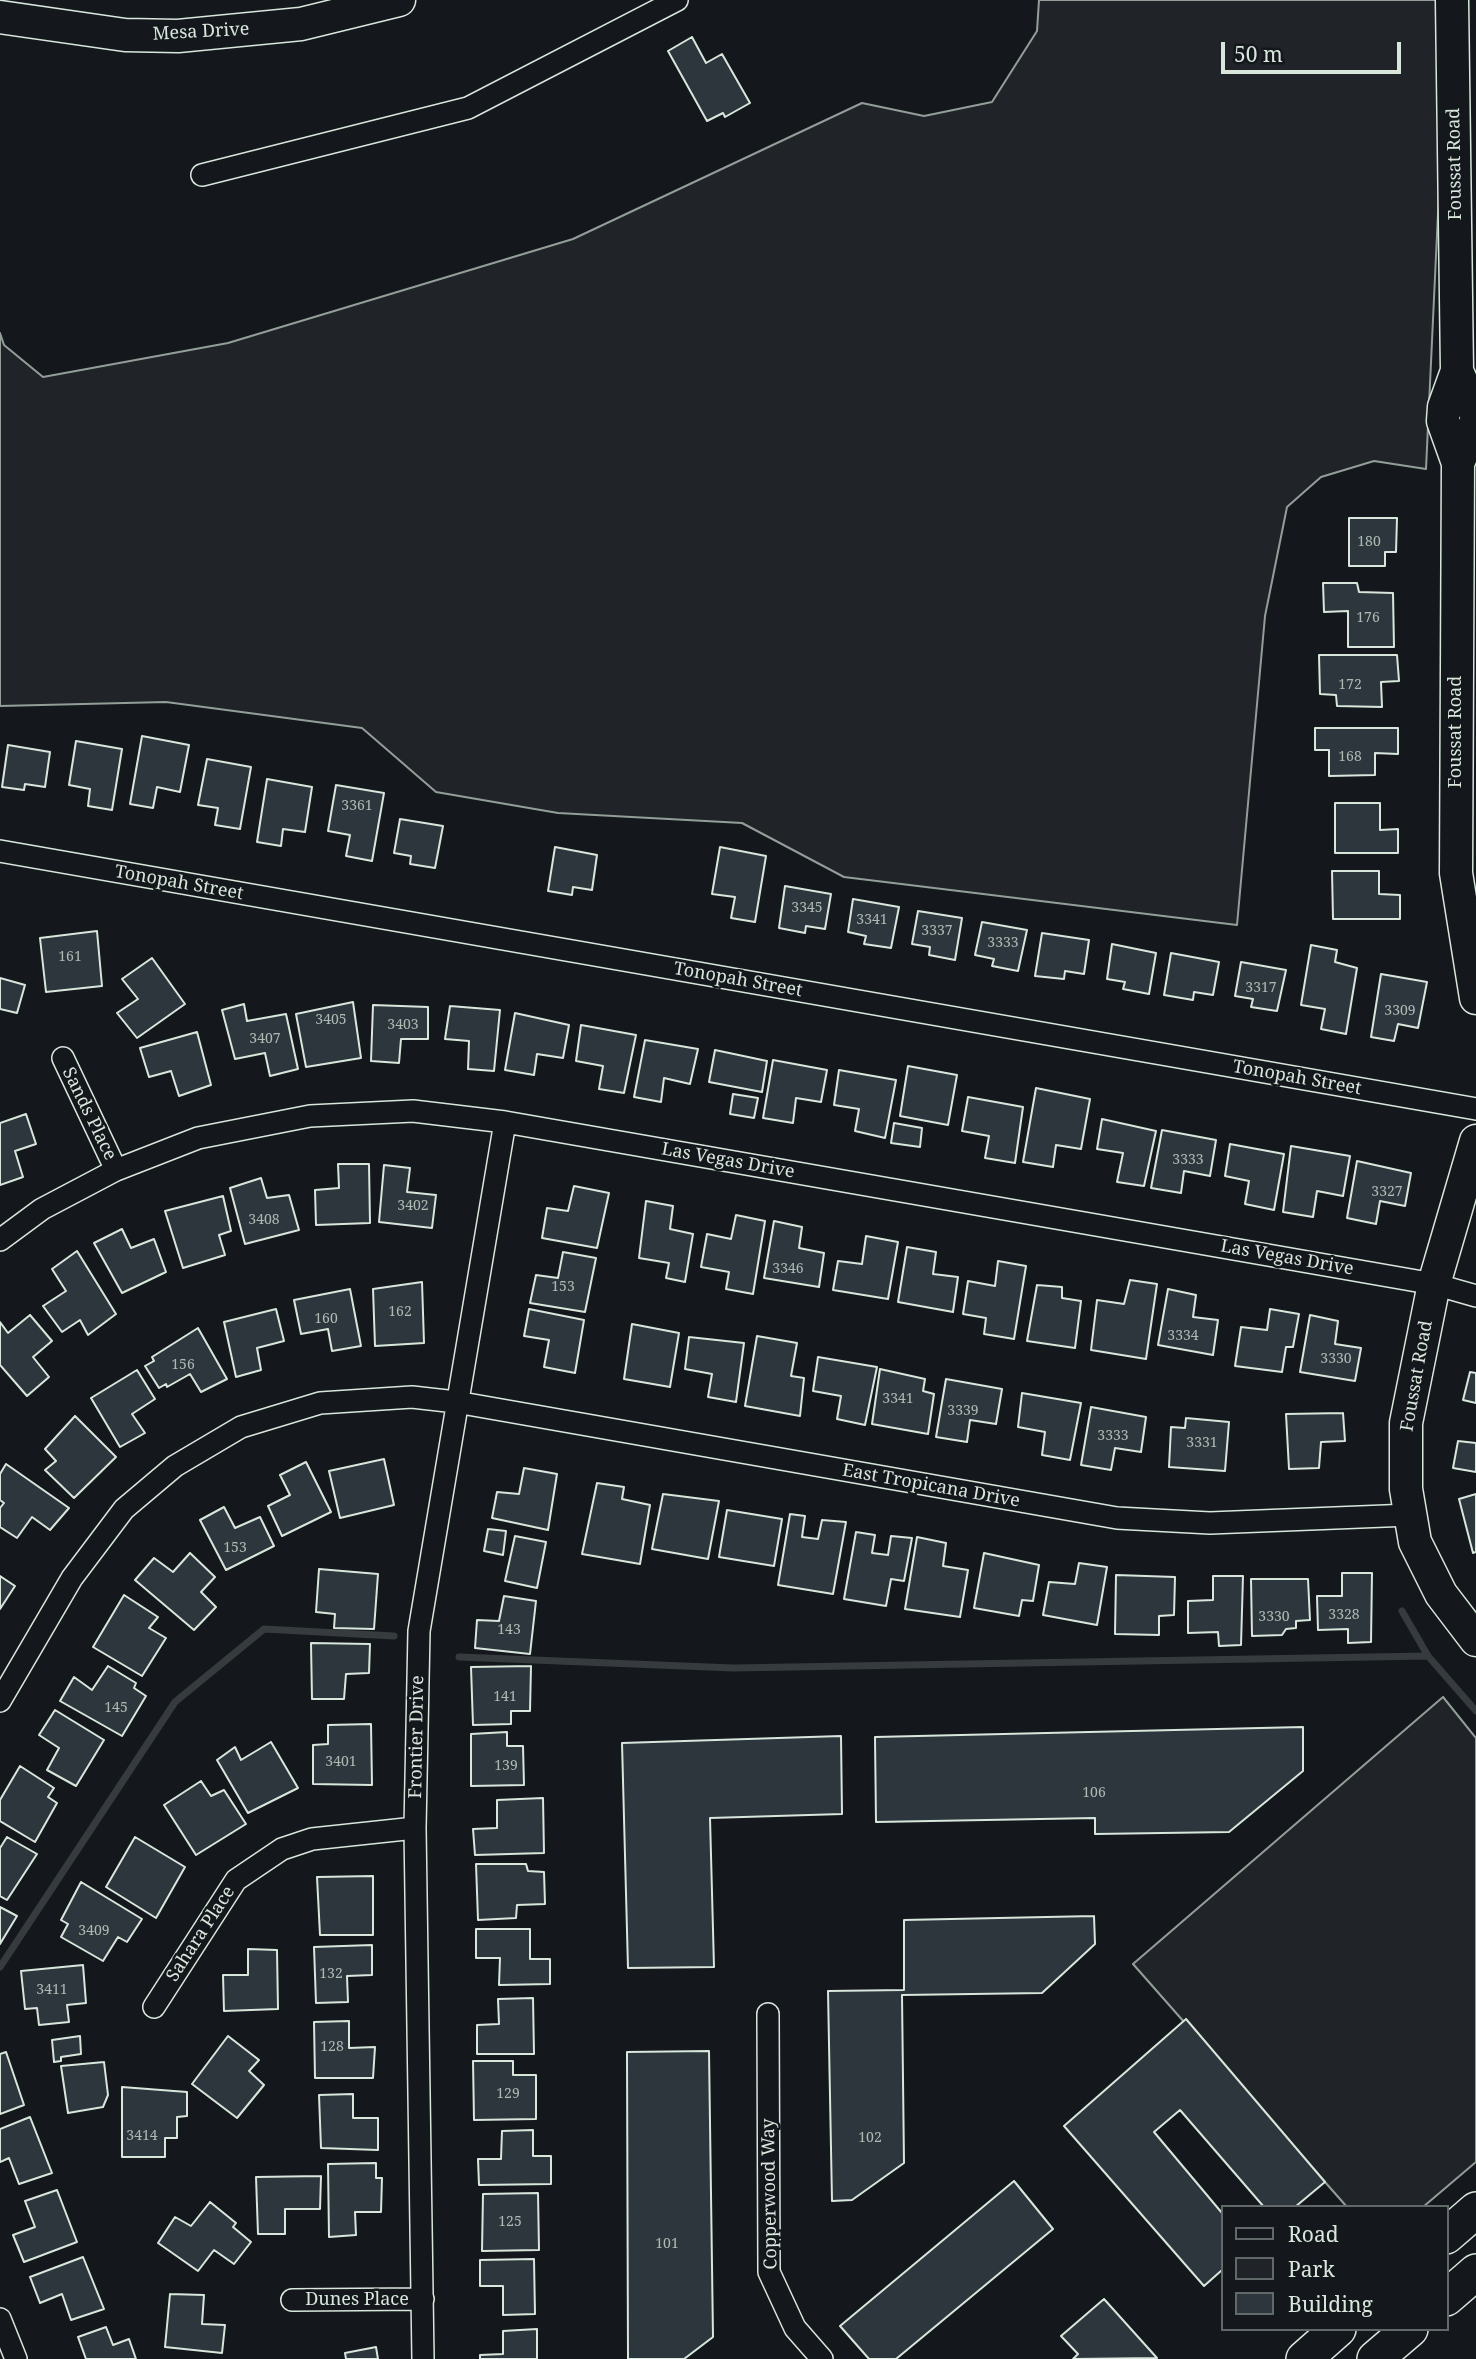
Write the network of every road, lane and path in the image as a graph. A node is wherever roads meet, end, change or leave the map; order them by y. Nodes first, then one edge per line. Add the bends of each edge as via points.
1 (400, 0) edge
2 (677, 0) edge
3 (1452, 0) edge
4 (0, 18) edge
5 (202, 176) dead end
6 (1457, 371) junction
7 (1476, 414) edge
8 (1476, 422) edge
9 (1458, 464) junction
10 (0, 852) edge
11 (1476, 998) edge
12 (63, 1058) dead end
13 (1476, 1109) edge
14 (505, 1122) junction
15 (1476, 1141) edge
16 (116, 1170) junction
17 (0, 1240) edge
18 (1434, 1284) junction
19 (1476, 1296) edge
20 (456, 1402) junction
21 (1409, 1515) junction
22 (1476, 1640) edge
23 (0, 1701) edge
24 (415, 1828) junction
25 (153, 2007) dead end
26 (768, 2014) dead end
27 (1476, 2210) edge
28 (1448, 2234) edge
29 (1476, 2272) edge
30 (1448, 2296) edge
31 (292, 2300) dead end
32 (423, 2300) junction
33 (0, 2319) edge
34 (1336, 2331) edge
35 (1408, 2331) edge
36 (16, 2359) edge
37 (423, 2359) edge
38 (822, 2359) edge
39 (1304, 2359) edge
40 (1375, 2359) edge

1 - 4 main road, Mesa Drive via 301,24 178,36 124,35
2 - 5 street via 468,108
3 - 6 main road, Foussat Road
6 - 7 main road, Foussat Road
6 - 9 main road, Foussat Road via 1443,421
8 - 9 main road, Foussat Road
9 - 11 main road, Foussat Road via 1456,873
10 - 13 street, Tonopah Street
12 - 16 street, Sands Place
14 - 16 street, Las Vegas Drive via 412,1111 310,1116 198,1138
14 - 18 street, Las Vegas Drive
14 - 20 street, Frontier Drive
15 - 18 main road, Foussat Road
16 - 17 street, Las Vegas Drive via 43,1209
18 - 19 street, Las Vegas Drive
18 - 21 main road, Foussat Road via 1406,1423
20 - 21 street, East Tropicana Drive via 1117,1518 1210,1523
20 - 23 street, East Tropicana Drive via 412,1397 320,1403 241,1427 175,1466 124,1508 72,1578
20 - 24 street, Frontier Drive via 419,1631
21 - 22 main road, Foussat Road via 1415,1542 1441,1594
24 - 25 street, Sahara Place via 312,1839 282,1849 236,1880
24 - 32 street, Frontier Drive
26 - 38 street, Copperwood Way via 769,2272 796,2328
27 - 28 main road
29 - 30 main road
31 - 32 street, Dunes Place
32 - 37 street, Frontier Drive
33 - 36 street
34 - 39 main road
35 - 40 main road

